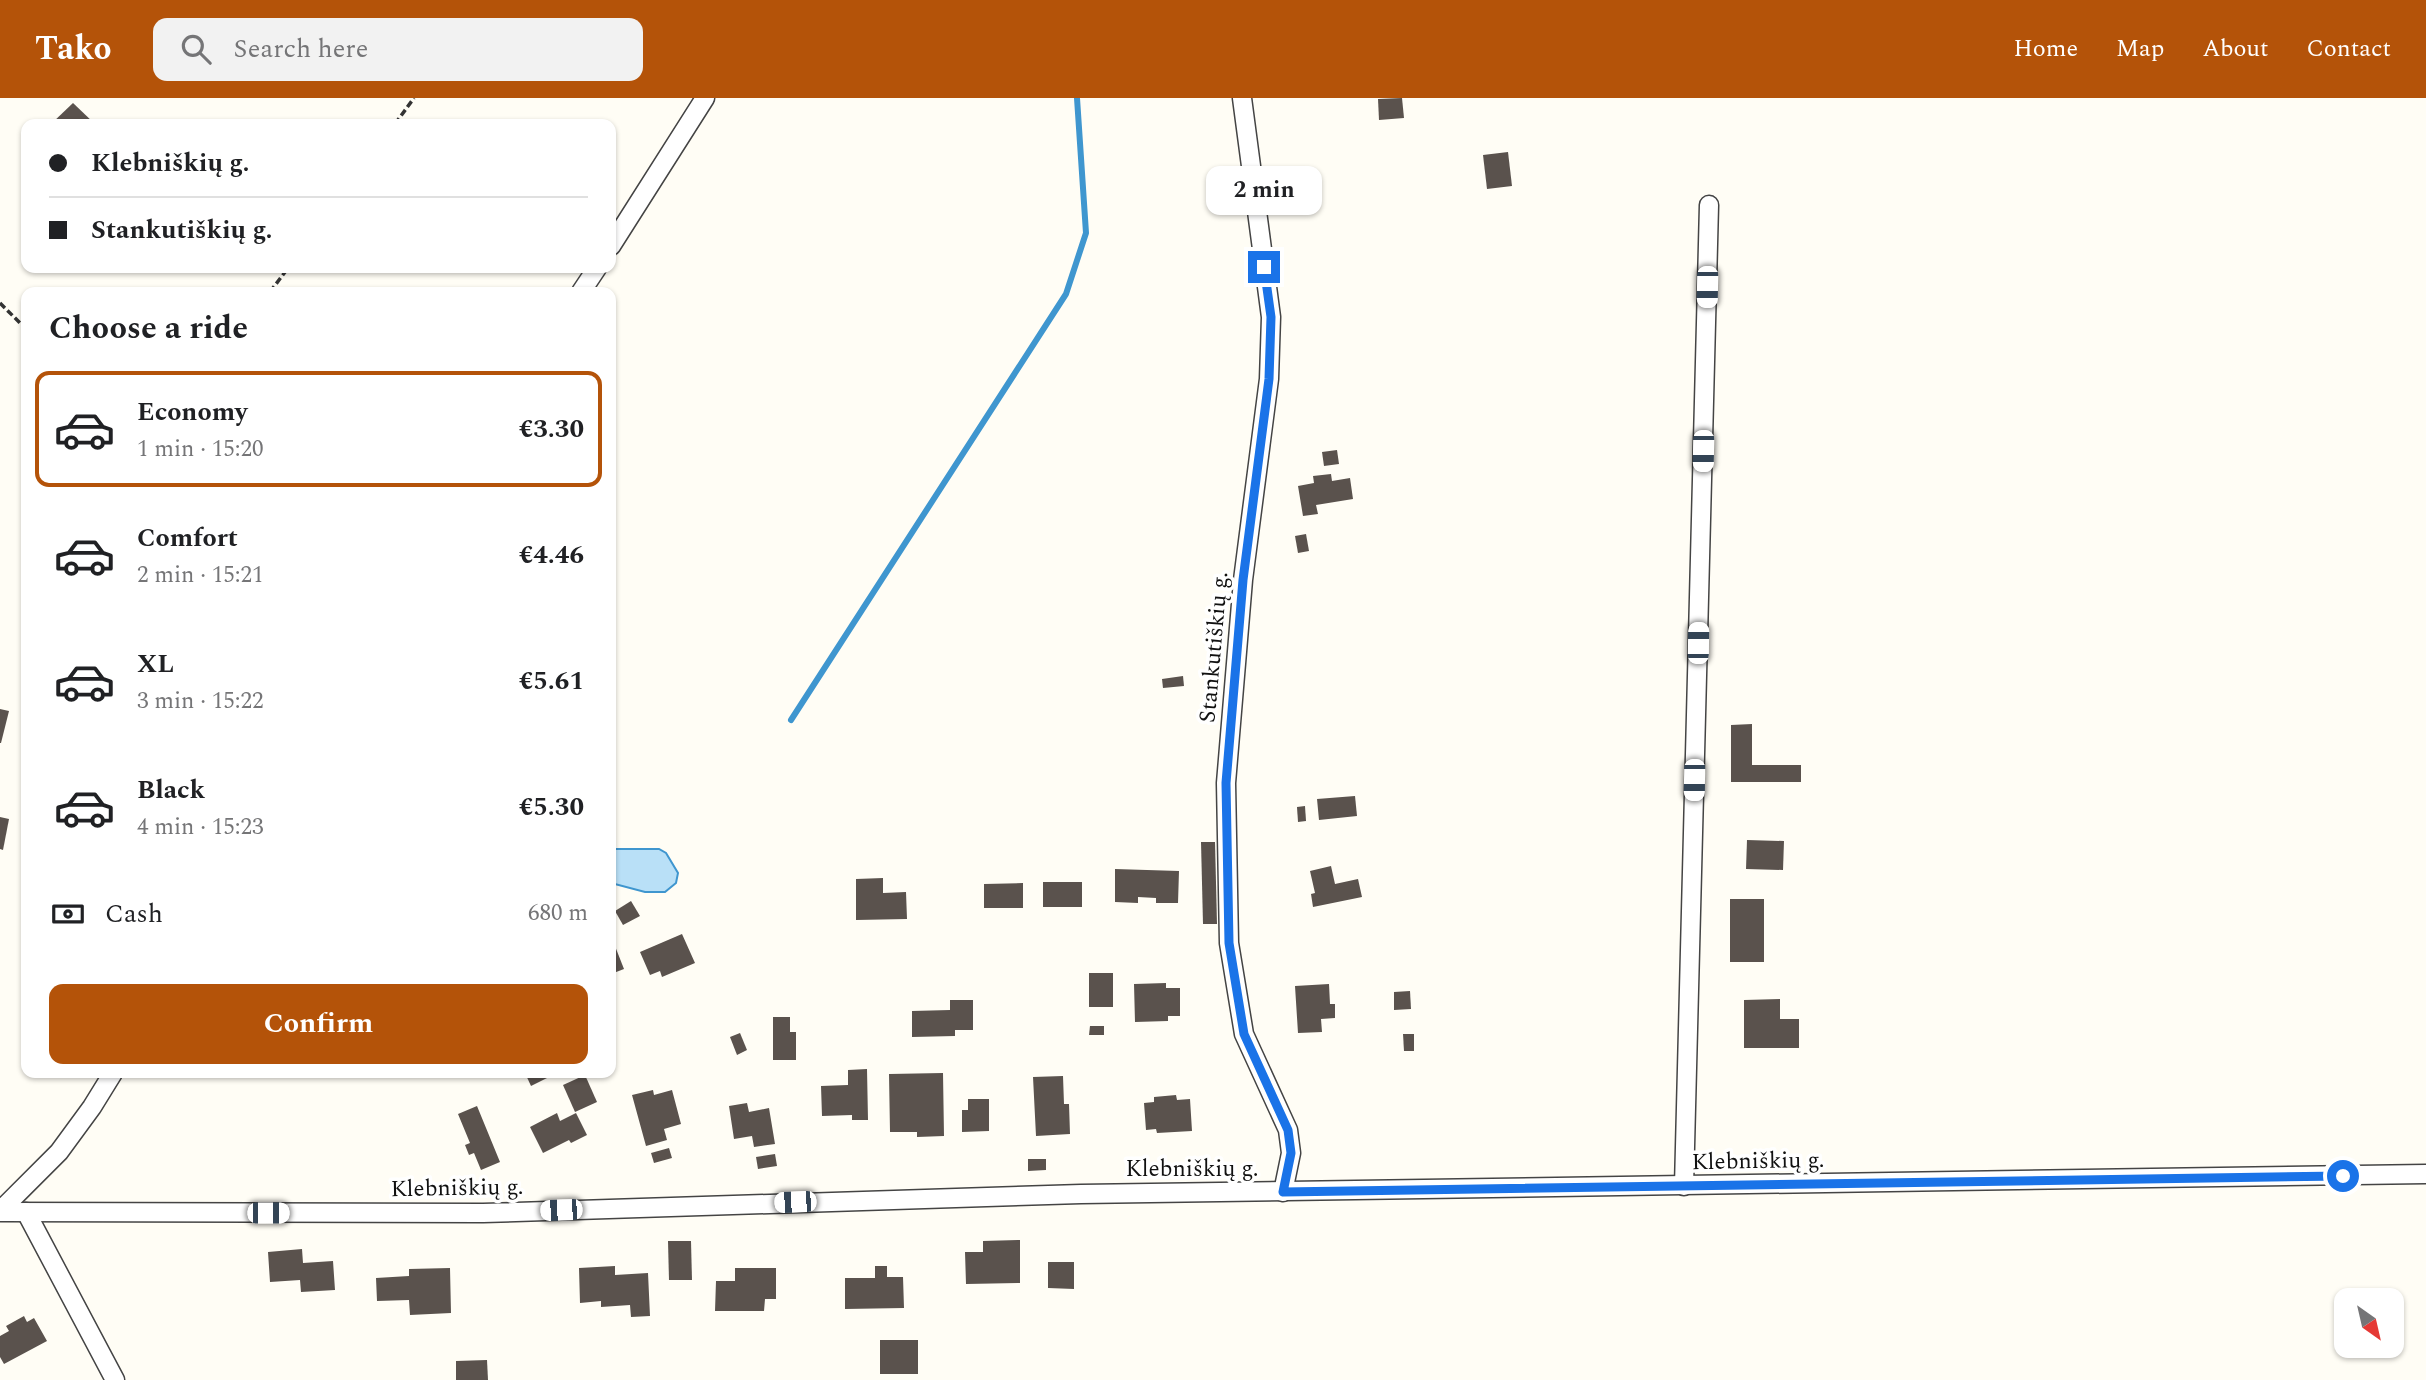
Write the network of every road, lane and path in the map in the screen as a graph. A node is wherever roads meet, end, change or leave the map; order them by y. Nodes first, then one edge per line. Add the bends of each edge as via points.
1 (414, 98) edge
2 (705, 98) edge
3 (1242, 98) edge
4 (399, 119) edge
5 (1709, 205) dead end
6 (616, 238) edge
7 (0, 303) edge
8 (21, 324) edge
9 (110, 1078) edge
10 (2426, 1174) edge
11 (1684, 1186) junction
12 (1283, 1192) junction
13 (0, 1212) edge
14 (26, 1212) junction
15 (115, 1380) edge

1 - 4 path
2 - 6 street
3 - 12 street, Stankutiškių g. via 1271,317 1269,379 1243,580 1226,783 1229,943 1244,1034 1288,1130 1291,1153
5 - 11 street
7 - 8 path
9 - 13 street via 59,1152
10 - 11 street, Klebniškių g.
11 - 12 street, Klebniškių g.
12 - 14 street, Klebniškių g. via 483,1213
13 - 14 street, Klebniškių g.
14 - 15 street

